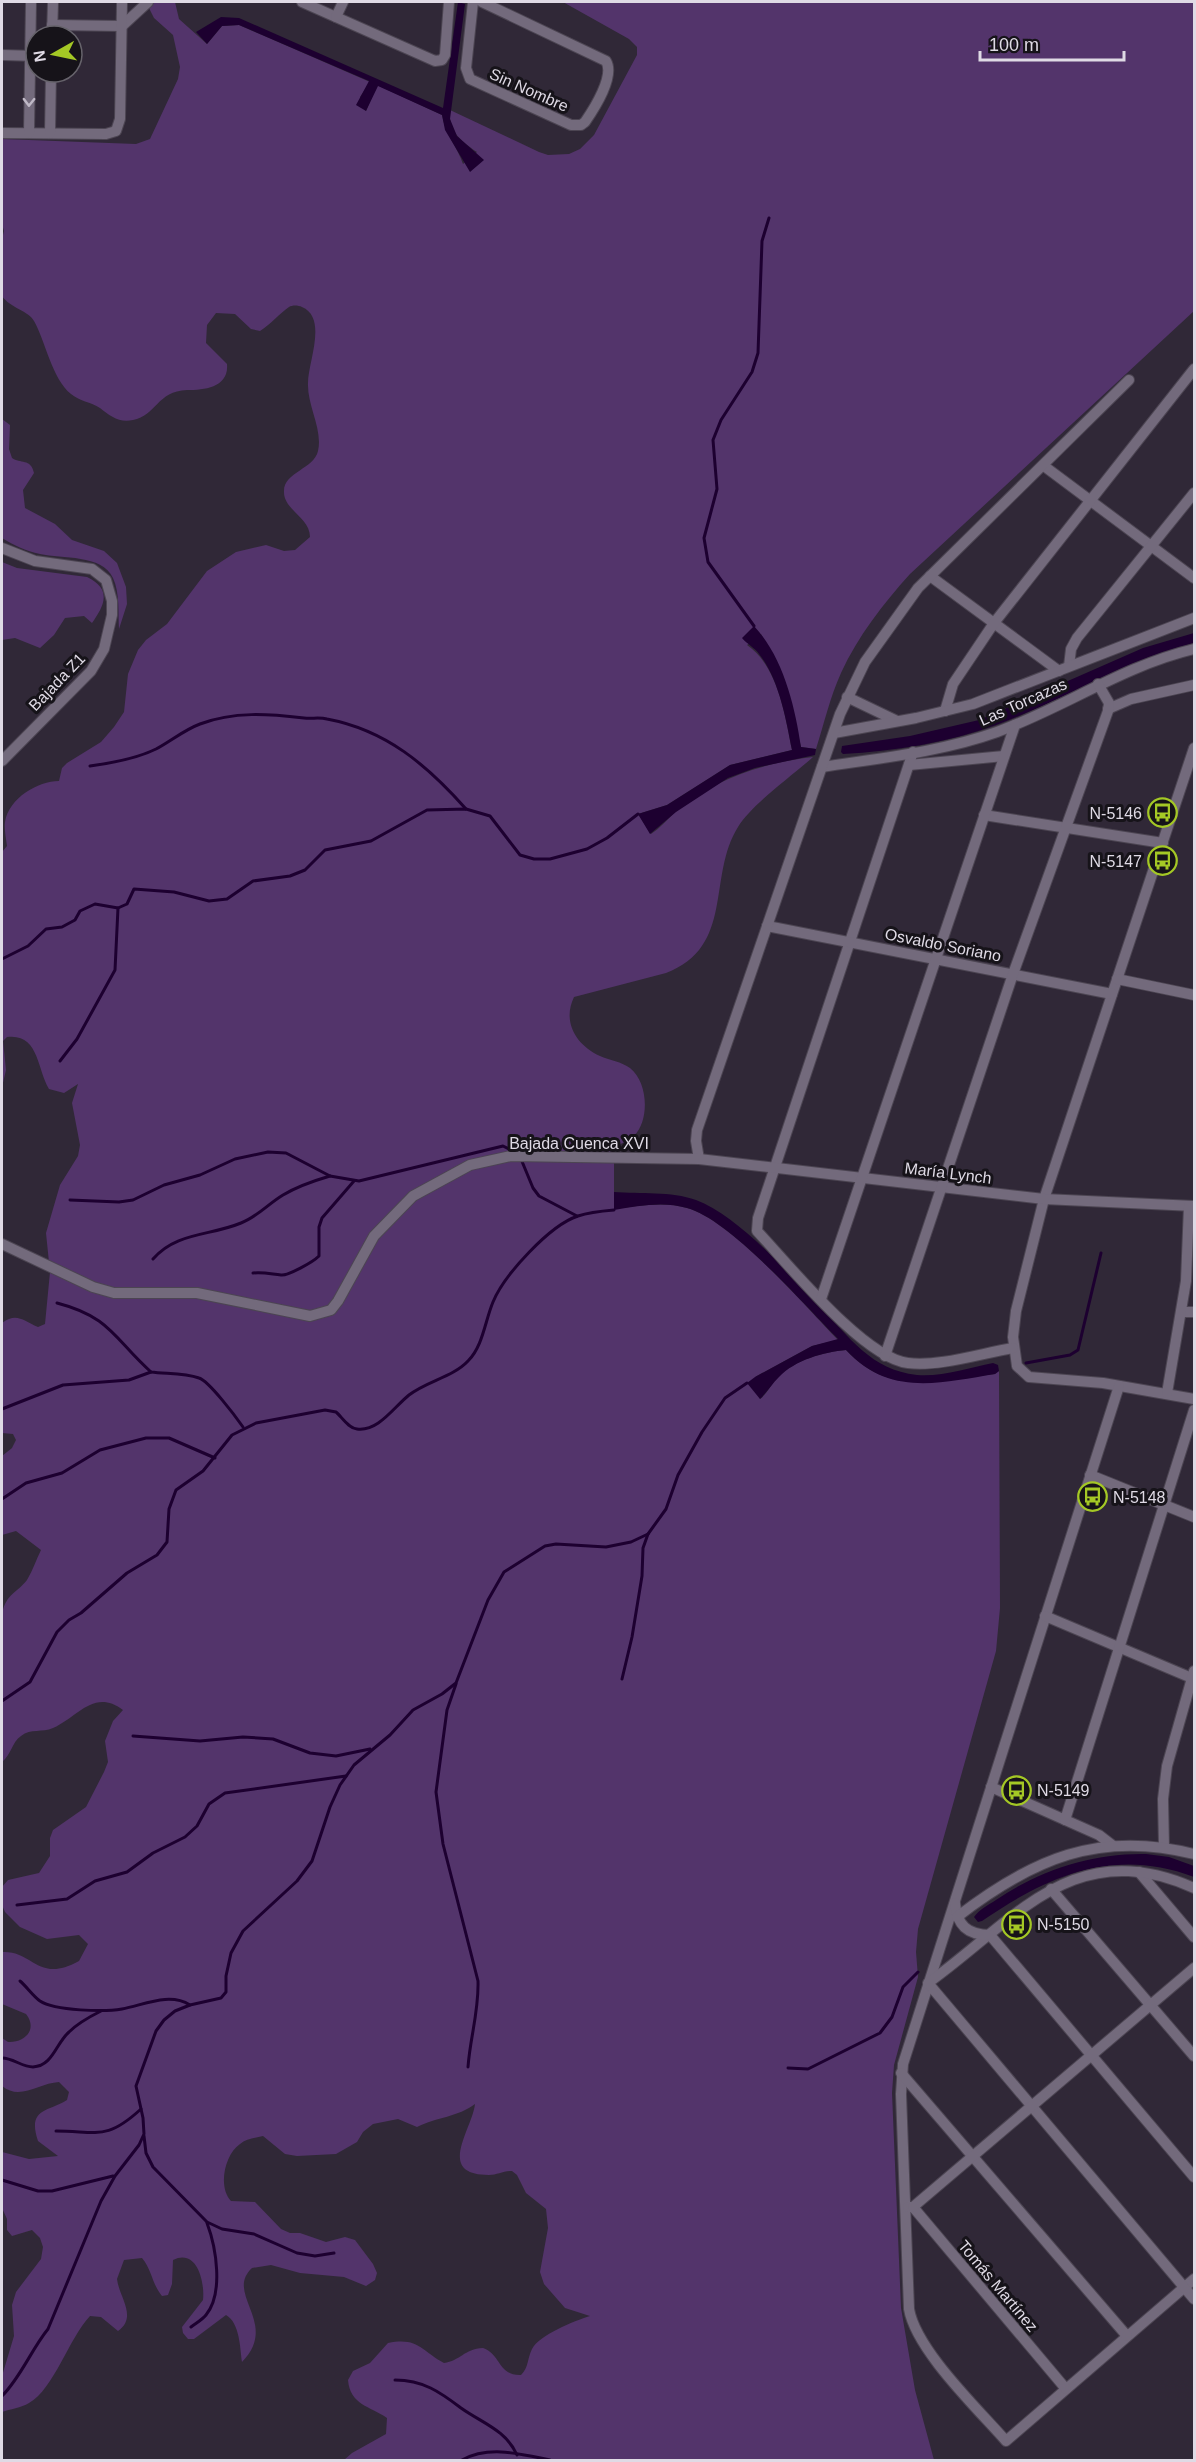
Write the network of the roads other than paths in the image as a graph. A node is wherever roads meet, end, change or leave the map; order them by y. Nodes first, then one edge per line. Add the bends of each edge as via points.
1 (31, 2) edge
2 (53, 2) edge
3 (122, 2) edge
4 (148, 2) edge
5 (302, 2) edge
6 (343, 2) edge
7 (449, 2) edge
8 (473, 2) edge
9 (482, 2) edge
10 (336, 17) junction
11 (32, 24) edge
12 (52, 24) edge
13 (122, 26) junction
14 (84, 28) edge
15 (2, 55) edge
16 (24, 56) edge
17 (32, 84) edge
18 (51, 84) edge
19 (2, 133) edge
20 (29, 133) junction
21 (50, 133) junction
22 (1194, 369) edge
23 (1129, 380) dead end
24 (1044, 466) junction
25 (1194, 493) edge
26 (1089, 499) junction
27 (1152, 546) junction
28 (2, 548) edge
29 (930, 576) junction
30 (1194, 578) edge
31 (1194, 618) edge
32 (994, 622) junction
33 (1194, 649) edge
34 (1064, 669) junction
35 (1098, 684) junction
36 (1194, 685) edge
37 (847, 697) junction
38 (1108, 709) junction
39 (945, 711) junction
40 (897, 721) junction
41 (1015, 725) junction
42 (834, 733) junction
43 (1194, 748) edge
44 (914, 752) junction
45 (1004, 756) junction
46 (2, 761) edge
47 (909, 765) junction
48 (822, 766) junction
49 (984, 815) junction
50 (1066, 828) junction
51 (1163, 843) junction
52 (767, 926) junction
53 (850, 942) junction
54 (936, 959) junction
55 (1013, 974) junction
56 (1117, 979) junction
57 (1112, 994) junction
58 (1194, 995) edge
59 (699, 1159) junction
60 (775, 1168) junction
61 (862, 1178) junction
62 (942, 1187) junction
63 (1044, 1199) junction
64 (1192, 1206) edge
65 (2, 1244) edge
66 (821, 1299) junction
67 (1182, 1312) junction
68 (1194, 1312) edge
69 (1013, 1347) junction
70 (885, 1356) junction
71 (1119, 1386) junction
72 (1167, 1393) junction
73 (1194, 1399) edge
74 (1194, 1410) edge
75 (1090, 1474) junction
76 (1165, 1505) junction
77 (1194, 1517) edge
78 (1045, 1616) junction
79 (1120, 1647) junction
80 (1194, 1676) edge
81 (991, 1787) junction
82 (1065, 1820) junction
83 (1112, 1845) junction
84 (1164, 1846) junction
85 (1194, 1854) edge
86 (1139, 1872) junction
87 (1194, 1888) edge
88 (1051, 1889) junction
89 (955, 1901) junction
90 (957, 1917) junction
91 (990, 1935) junction
92 (1194, 1937) edge
93 (1194, 1968) edge
94 (928, 1983) junction
95 (1151, 2005) junction
96 (1092, 2055) junction
97 (1194, 2056) edge
98 (902, 2073) junction
99 (1032, 2106) junction
100 (973, 2156) junction
101 (1194, 2177) edge
102 (909, 2207) junction
103 (1194, 2279) edge
104 (1184, 2288) junction
105 (1194, 2300) edge
106 (1127, 2336) junction
107 (1066, 2389) junction

1 - 11 street
2 - 12 street
3 - 13 street
4 - 13 street
5 - 10 street
6 - 10 street
7 - 10 street via 445,55 439,61
8 - 9 street, Sin Nombre via 467,76 571,125 581,125 603,88 609,66 601,57
13 - 14 street
13 - 21 street via 120,119 116,131
15 - 16 street
17 -> 20 street
18 - 21 street
19 - 20 street
20 - 21 street
22 - 26 street
23 - 24 street
24 - 26 street
24 - 29 street
25 - 27 street
26 - 27 street
26 - 32 street
27 - 30 street
27 - 34 street via 1077,638
28 - 46 street, Bajada Z1 via 22,558 92,569 110,590 112,615 105,649 95,666
29 - 32 street
29 - 37 street via 876,644
31 - 34 street
32 - 34 street
32 - 39 street via 953,684
33 - 35 street, Las Torcazas
34 - 39 street
35 - 38 street via 1109,703
35 - 41 street, Las Torcazas
36 - 38 street via 1131,699
37 - 40 street
37 - 42 street
38 - 50 street
39 - 40 street
40 - 42 street
41 - 44 street, Las Torcazas via 976,739
41 - 45 street
42 - 48 street
43 - 51 street
44 - 47 street
44 - 48 street, Las Torcazas
45 - 47 street
45 - 49 street
47 - 53 street
48 - 52 street
49 - 50 street
49 - 54 street
50 - 51 street
50 - 55 street
51 - 56 street
52 - 53 street, Osvaldo Soriano
52 - 59 street via 697,1130
53 - 54 street, Osvaldo Soriano
53 - 60 street
54 - 55 street, Osvaldo Soriano
54 - 61 street
55 - 57 street, Osvaldo Soriano
55 - 62 street
56 - 57 street
56 - 58 street
57 - 63 street
59 - 60 street, María Lynch
59 - 65 street, Bajada Cuenca XVI via 530,1155 470,1165 429,1186 399,1209 374,1236 331,1310 310,1316 197,1293 114,1293
60 - 61 street, María Lynch
60 - 66 street via 757,1231
61 - 62 street, María Lynch
61 - 66 street
62 - 63 street, María Lynch
62 - 70 street
63 - 64 street, María Lynch
63 - 69 street via 1017,1305
64 - 67 street
66 - 70 street via 864,1343
67 - 68 street
67 - 72 street
69 - 70 street via 917,1364
69 - 71 street via 1017,1366 1029,1377
71 - 72 street
71 - 75 street
72 - 73 street
74 - 76 street
75 - 76 street
75 - 78 street
76 - 77 street
76 - 79 street
78 - 79 street
78 - 81 street
79 - 80 street
79 - 82 street
80 - 84 street via 1167,1766
81 - 82 street
81 - 89 street
82 - 83 street via 1100,1835
83 - 84 street
83 - 90 street via 1057,1858 1022,1872
84 - 85 street
86 - 87 street
86 - 88 street via 1082,1878
86 - 92 street
88 - 91 street
88 - 95 street
89 - 90 street
89 - 94 street
90 - 91 street via 970,1932
91 - 94 street
91 - 96 street
93 - 95 street
94 - 98 street
94 - 99 street
95 - 96 street
95 - 97 street
96 - 99 street
96 - 101 street
98 - 100 street
98 - 102 street
99 - 100 street
99 - 104 street
100 - 102 street
100 - 106 street
102 - 107 street, Tomás Martínez
102 - 107 street via 909,2309 914,2329 1006,2441
103 - 104 street
104 - 105 street
104 - 106 street
106 - 107 street

